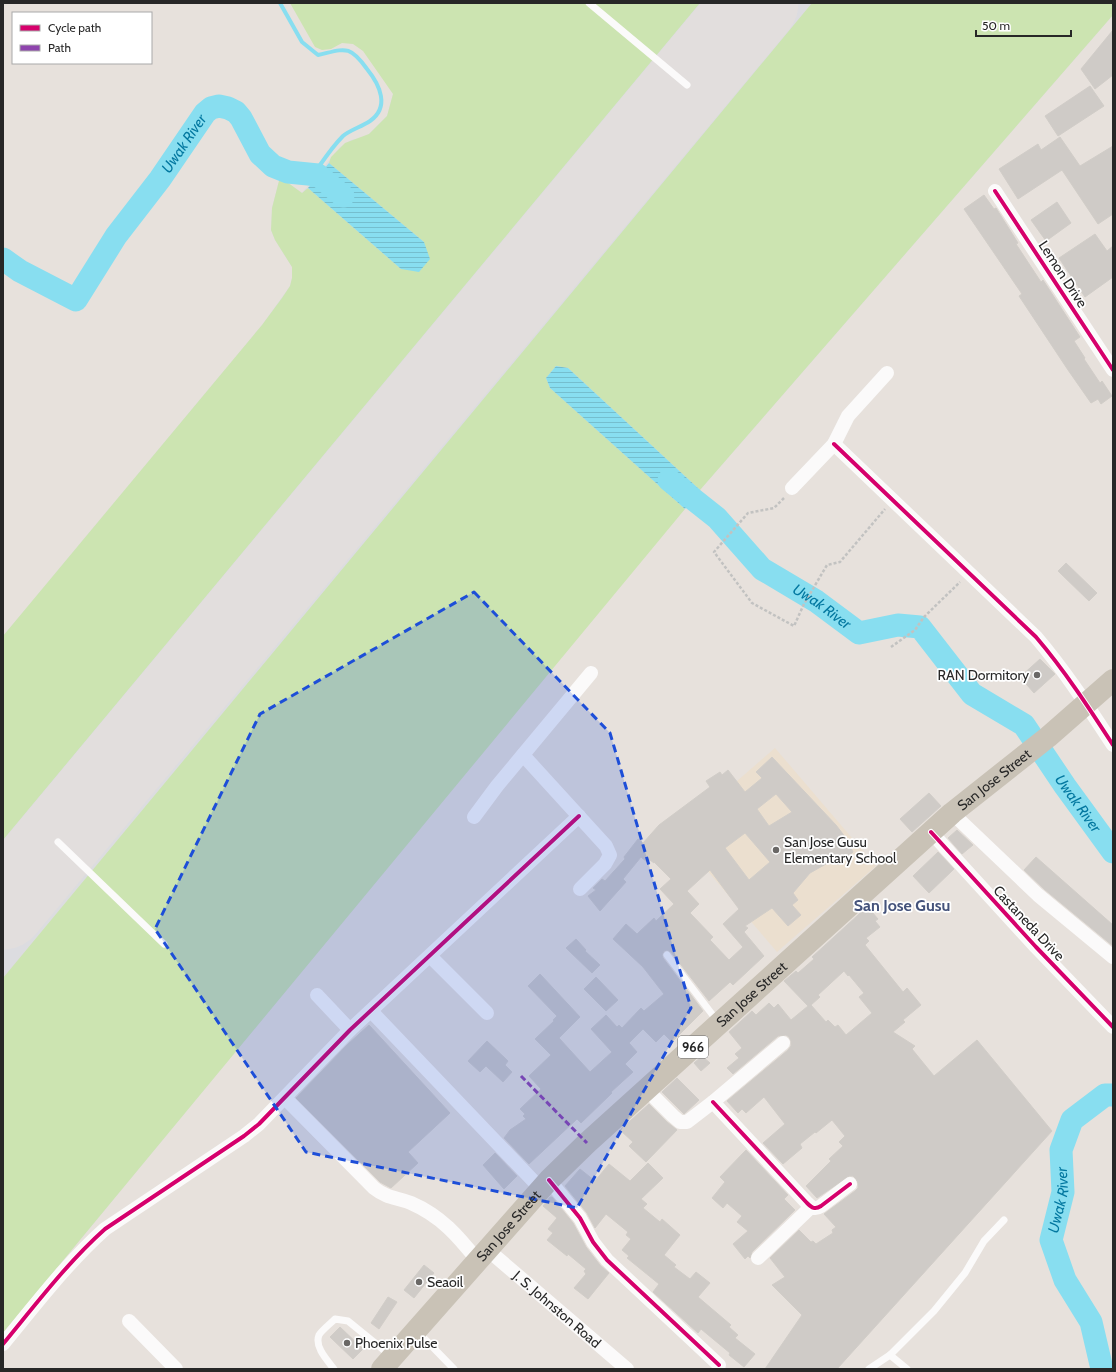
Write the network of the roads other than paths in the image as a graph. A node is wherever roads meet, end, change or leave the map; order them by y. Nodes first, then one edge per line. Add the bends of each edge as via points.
1 (589, 3) edge
2 (688, 85) dead end
3 (995, 191) dead end
4 (1113, 370) edge
5 (887, 372) dead end
6 (834, 444) junction
7 (792, 488) road end
8 (591, 673) dead end
9 (1113, 680) edge
10 (1086, 703) junction
11 (1113, 745) edge
12 (523, 755) junction
13 (952, 813) junction
14 (579, 816) junction
15 (474, 817) dead end
16 (931, 832) junction
17 (58, 842) dead end
18 (580, 889) dead end
19 (164, 944) dead end
20 (430, 956) junction
21 (667, 956) dead end
22 (1113, 957) edge
23 (317, 995) dead end
24 (371, 1011) junction
25 (487, 1013) dead end
26 (720, 1023) junction
27 (1113, 1027) edge
28 (350, 1030) junction
29 (783, 1043) dead end
30 (646, 1089) junction
31 (285, 1098) junction
32 (713, 1102) junction
33 (850, 1184) dead end
34 (545, 1185) junction
35 (811, 1207) junction
36 (1004, 1220) dead end
37 (483, 1255) junction
38 (758, 1258) dead end
39 (129, 1321) dead end
40 (416, 1331) junction
41 (3, 1344) edge
42 (890, 1355) junction
43 (387, 1363) edge
44 (719, 1365) dead end
45 (176, 1369) edge
46 (334, 1369) edge
47 (454, 1369) edge
48 (627, 1369) edge
49 (869, 1369) edge
50 (906, 1369) edge

1 - 2 lane
3 - 4 street, Lemon Drive
5 - 6 street via 848,416
6 - 7 street
6 - 10 street via 1036,637
8 - 12 street
9 - 10 main road, San Jose Street / 966
10 - 11 street
10 - 13 main road, San Jose Street / 966
12 - 14 street
12 - 15 street
13 - 16 main road, San Jose Street / 966
13 - 22 street via 1038,895
14 - 18 street via 606,846 610,855 605,864
14 - 20 street
16 - 26 main road, San Jose Street / 966
16 - 27 street, Castaneda Drive
17 - 19 lane
20 - 24 street
20 - 25 street
21 - 26 lane
23 - 28 street
24 - 28 street
24 - 34 street
26 - 30 main road, San Jose Street / 966
28 - 31 street
29 - 32 street
30 - 32 street via 680,1122 687,1122
30 - 34 main road, San Jose Street / 966
31 - 37 street, J. S. Johnston Road via 374,1188 390,1198 410,1203 428,1212
31 - 41 street via 244,1136 105,1229 75,1258
32 - 35 street
33 - 35 street via 817,1208
34 - 37 main road, San Jose Street / 966
34 - 44 street via 580,1218 593,1242 607,1260
35 - 38 street
36 - 42 lane via 984,1241 965,1273 934,1311
37 - 40 main road, San Jose Street / 966
37 - 48 street, J. S. Johnston Road
39 - 45 street
40 - 43 main road, San Jose Street / 966
40 - 47 lane
42 - 49 lane
42 - 50 lane
43 - 46 lane via 348,1320 335,1319 319,1335 318,1343

